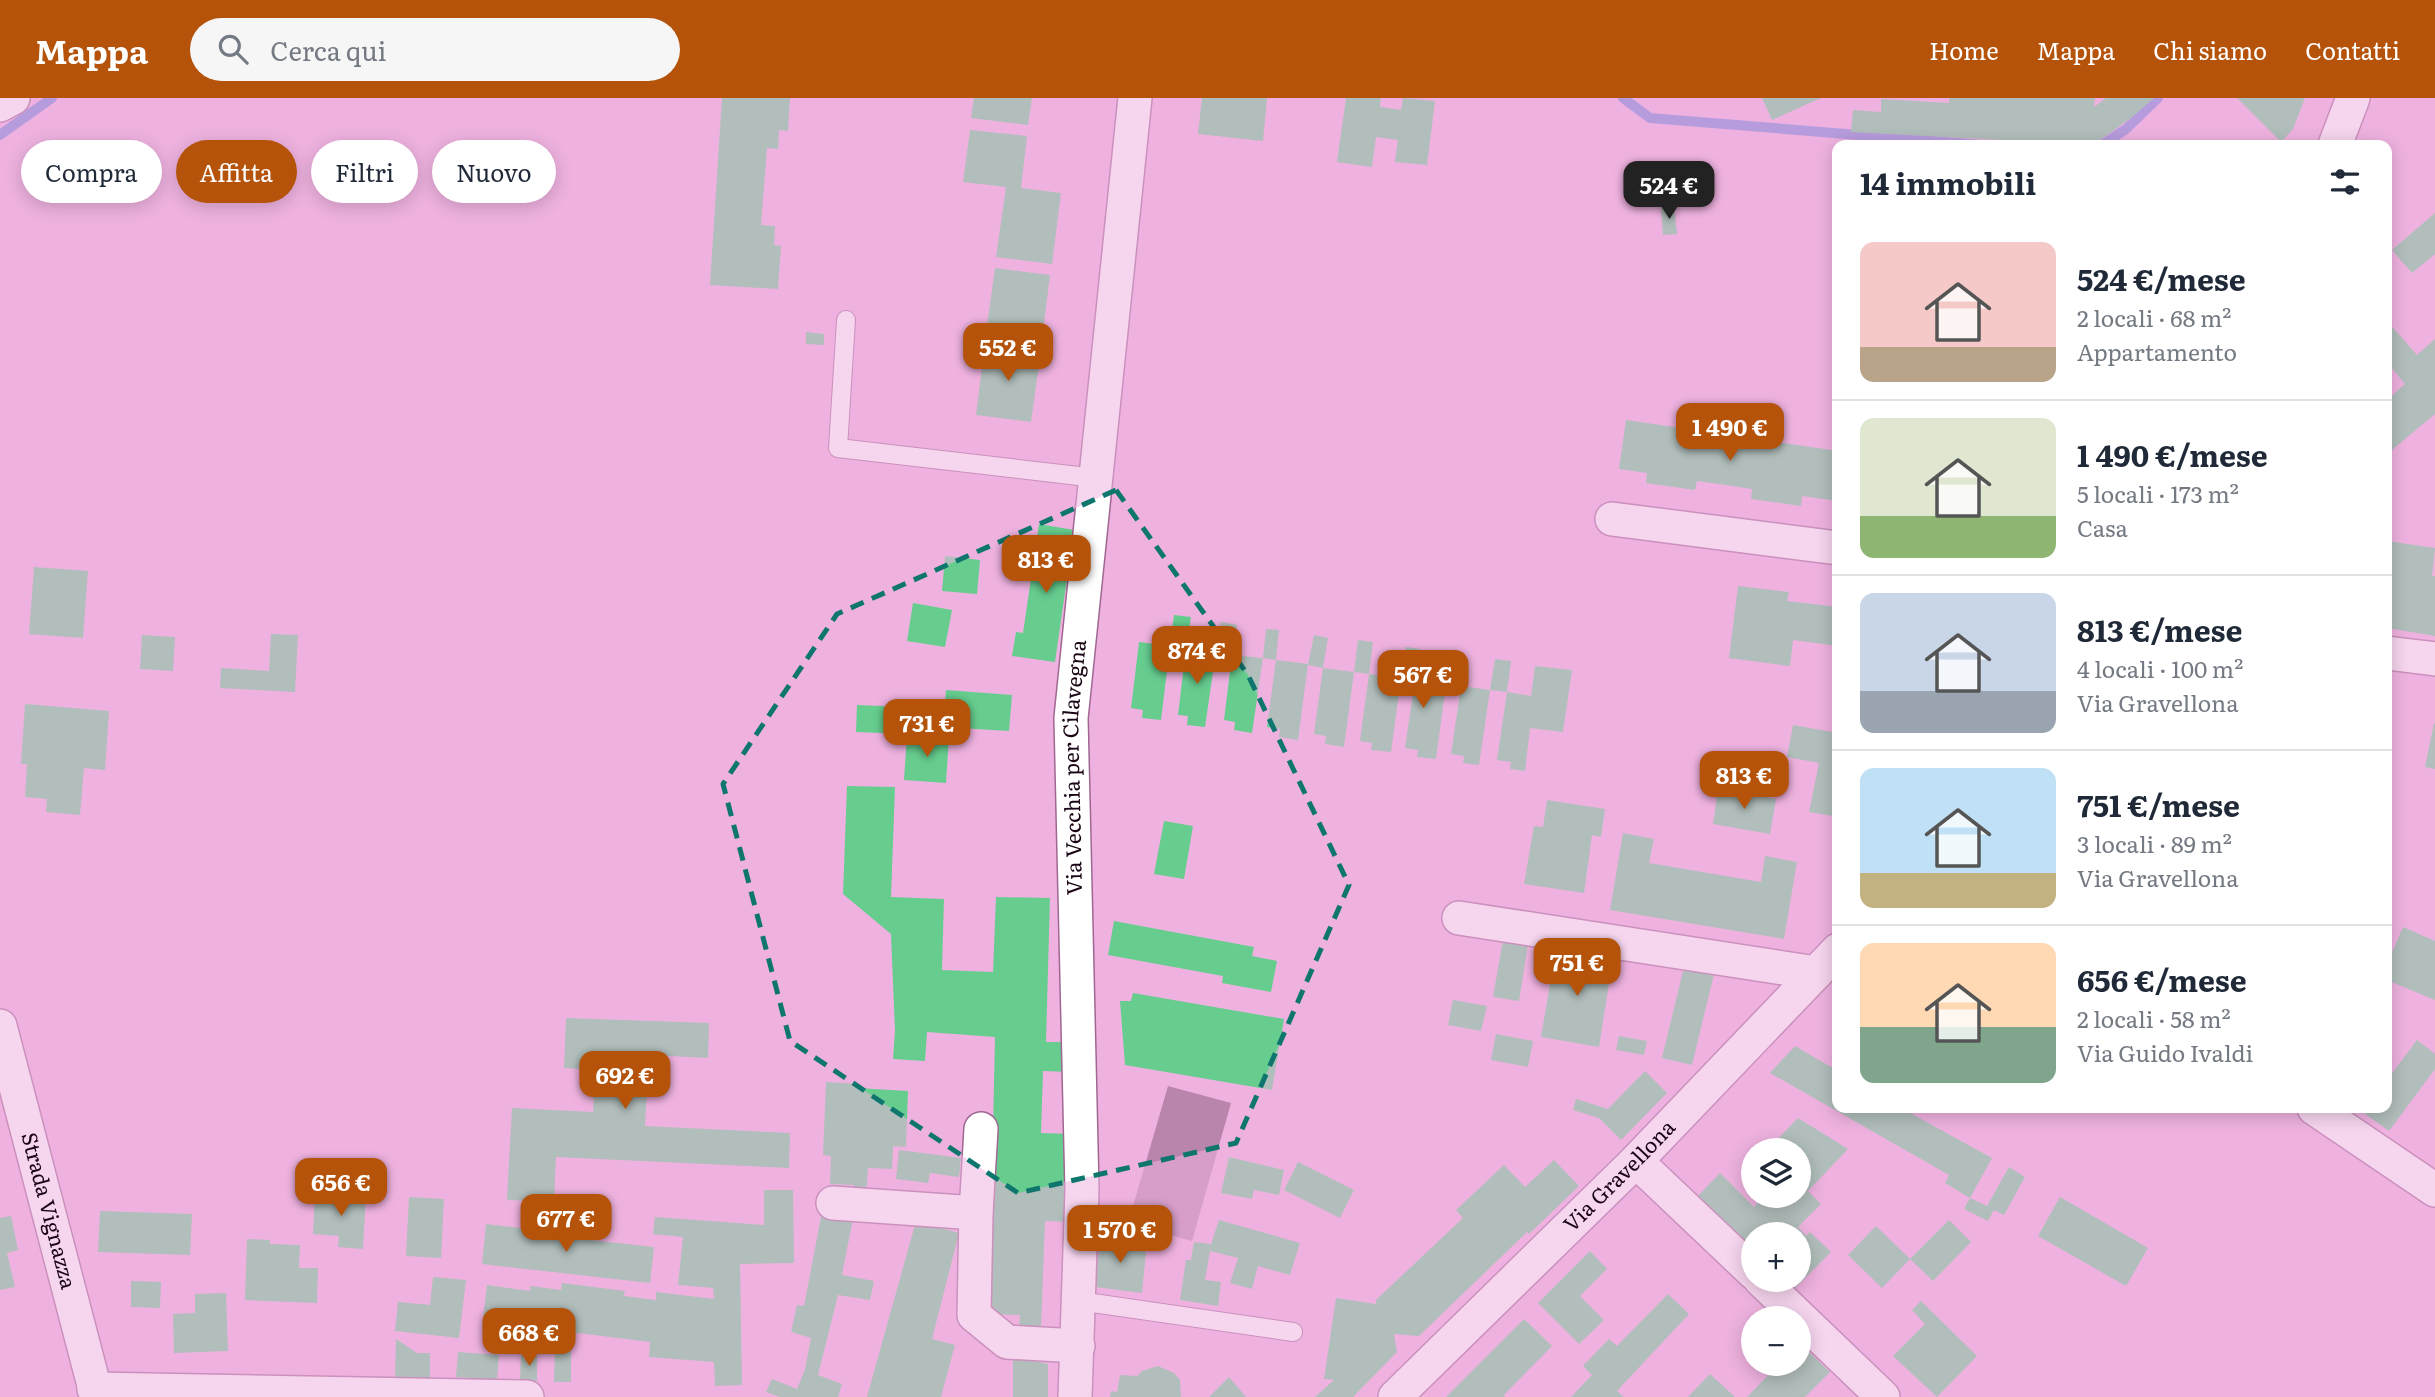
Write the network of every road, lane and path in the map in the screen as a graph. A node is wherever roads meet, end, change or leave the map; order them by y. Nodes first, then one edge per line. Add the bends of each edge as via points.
1 (13, 98) edge
2 (1135, 98) edge
3 (2353, 98) edge
4 (0, 105) edge
5 (2337, 140) edge
6 (846, 320) dead end
7 (1096, 478) junction
8 (1612, 519) dead end
9 (1832, 547) edge
10 (2392, 654) edge
11 (2435, 659) edge
12 (1459, 918) dead end
13 (1827, 962) edge
14 (0, 1026) edge
15 (2321, 1113) edge
16 (981, 1129) dead end
17 (1636, 1161) junction
18 (2435, 1190) edge
19 (833, 1203) dead end
20 (976, 1213) junction
21 (1741, 1261) edge
22 (1774, 1292) edge
23 (1079, 1301) junction
24 (1293, 1332) dead end
25 (1078, 1346) junction
26 (96, 1393) edge
27 (527, 1397) edge
28 (1075, 1397) edge
29 (1395, 1397) edge
30 (1883, 1397) edge

1 - 4 street
2 - 7 street, Via Vecchia per Cilavegna
3 - 5 street
6 - 7 lane via 838,448
7 - 23 street, Via Vecchia per Cilavegna via 1071,718 1082,1177
8 - 9 street
10 - 11 street
12 - 13 street
13 - 17 street, Via Gravellona
14 - 26 street, Strada Vignazza
15 - 18 street
16 - 20 street
17 - 21 street
17 - 29 street, Via Gravellona
19 - 20 street
20 - 25 street via 974,1315 1007,1342
22 - 30 street
23 - 24 lane
23 - 25 street, Via Vecchia per Cilavegna
25 - 28 street, Via Vecchia per Cilavegna
26 - 27 street

